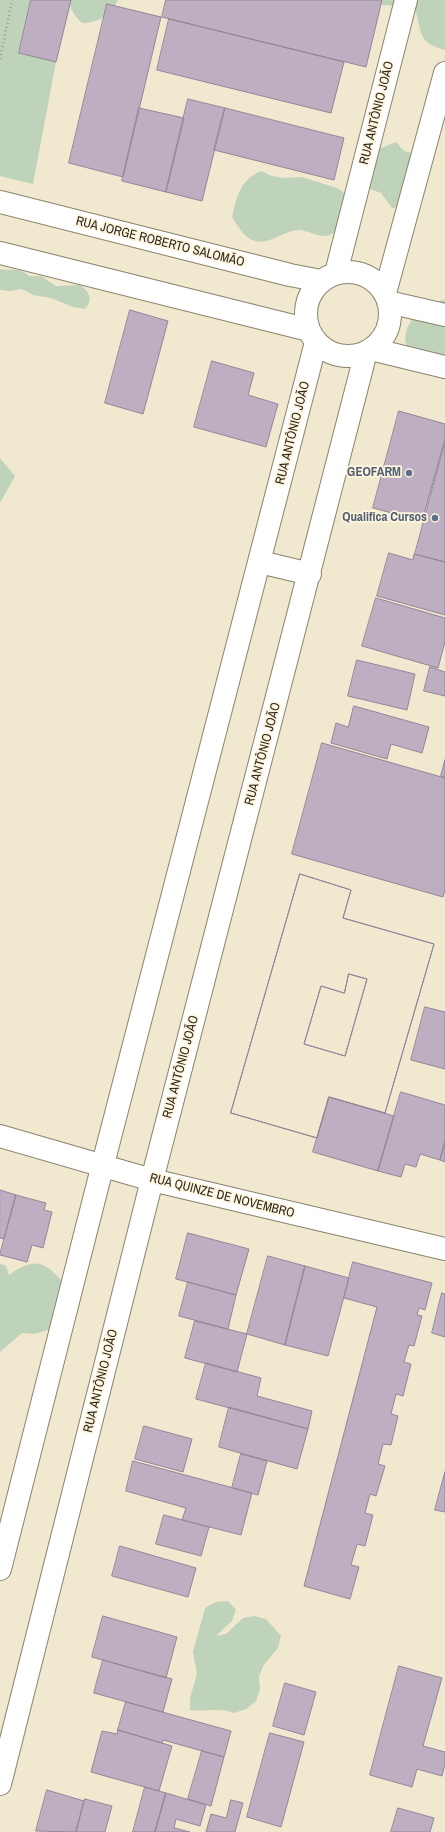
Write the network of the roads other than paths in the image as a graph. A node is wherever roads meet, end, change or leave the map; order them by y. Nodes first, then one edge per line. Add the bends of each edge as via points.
1 (406, 0) edge
2 (445, 72) edge
3 (0, 202) edge
4 (0, 253) edge
5 (328, 277) junction
6 (386, 297) junction
7 (445, 315) edge
8 (313, 336) junction
9 (369, 350) junction
10 (445, 367) edge
11 (260, 562) junction
12 (310, 574) junction
13 (0, 1136) edge
14 (103, 1164) junction
15 (152, 1180) junction
16 (445, 1249) edge
17 (0, 1570) edge
18 (0, 1784) edge

1 - 5 main road, RUA ANTÔNIO JOÃO
2 - 6 main road
3 - 5 main road, RUA JORGE ROBERTO SALOMÃO via 282,273
4 - 8 main road
5 - 6 main road via 350,272 364,275 376,282
5 - 8 main road via 313,290 307,302 306,316
6 - 7 main road
6 - 9 main road via 390,320 386,333 378,344
8 - 9 main road via 327,350 340,355 353,356
8 - 11 main road, RUA ANTÔNIO JOÃO
9 - 10 main road
9 - 12 main road, RUA ANTÔNIO JOÃO
11 - 12 main road
11 - 14 main road, RUA ANTÔNIO JOÃO
12 - 15 main road, RUA ANTÔNIO JOÃO
13 - 14 main road, RUA QUINZE DE NOVEMBRO
14 - 15 main road, RUA QUINZE DE NOVEMBRO
14 - 17 main road, RUA ANTÔNIO JOÃO
15 - 16 main road, RUA QUINZE DE NOVEMBRO
15 - 18 main road, RUA ANTÔNIO JOÃO

